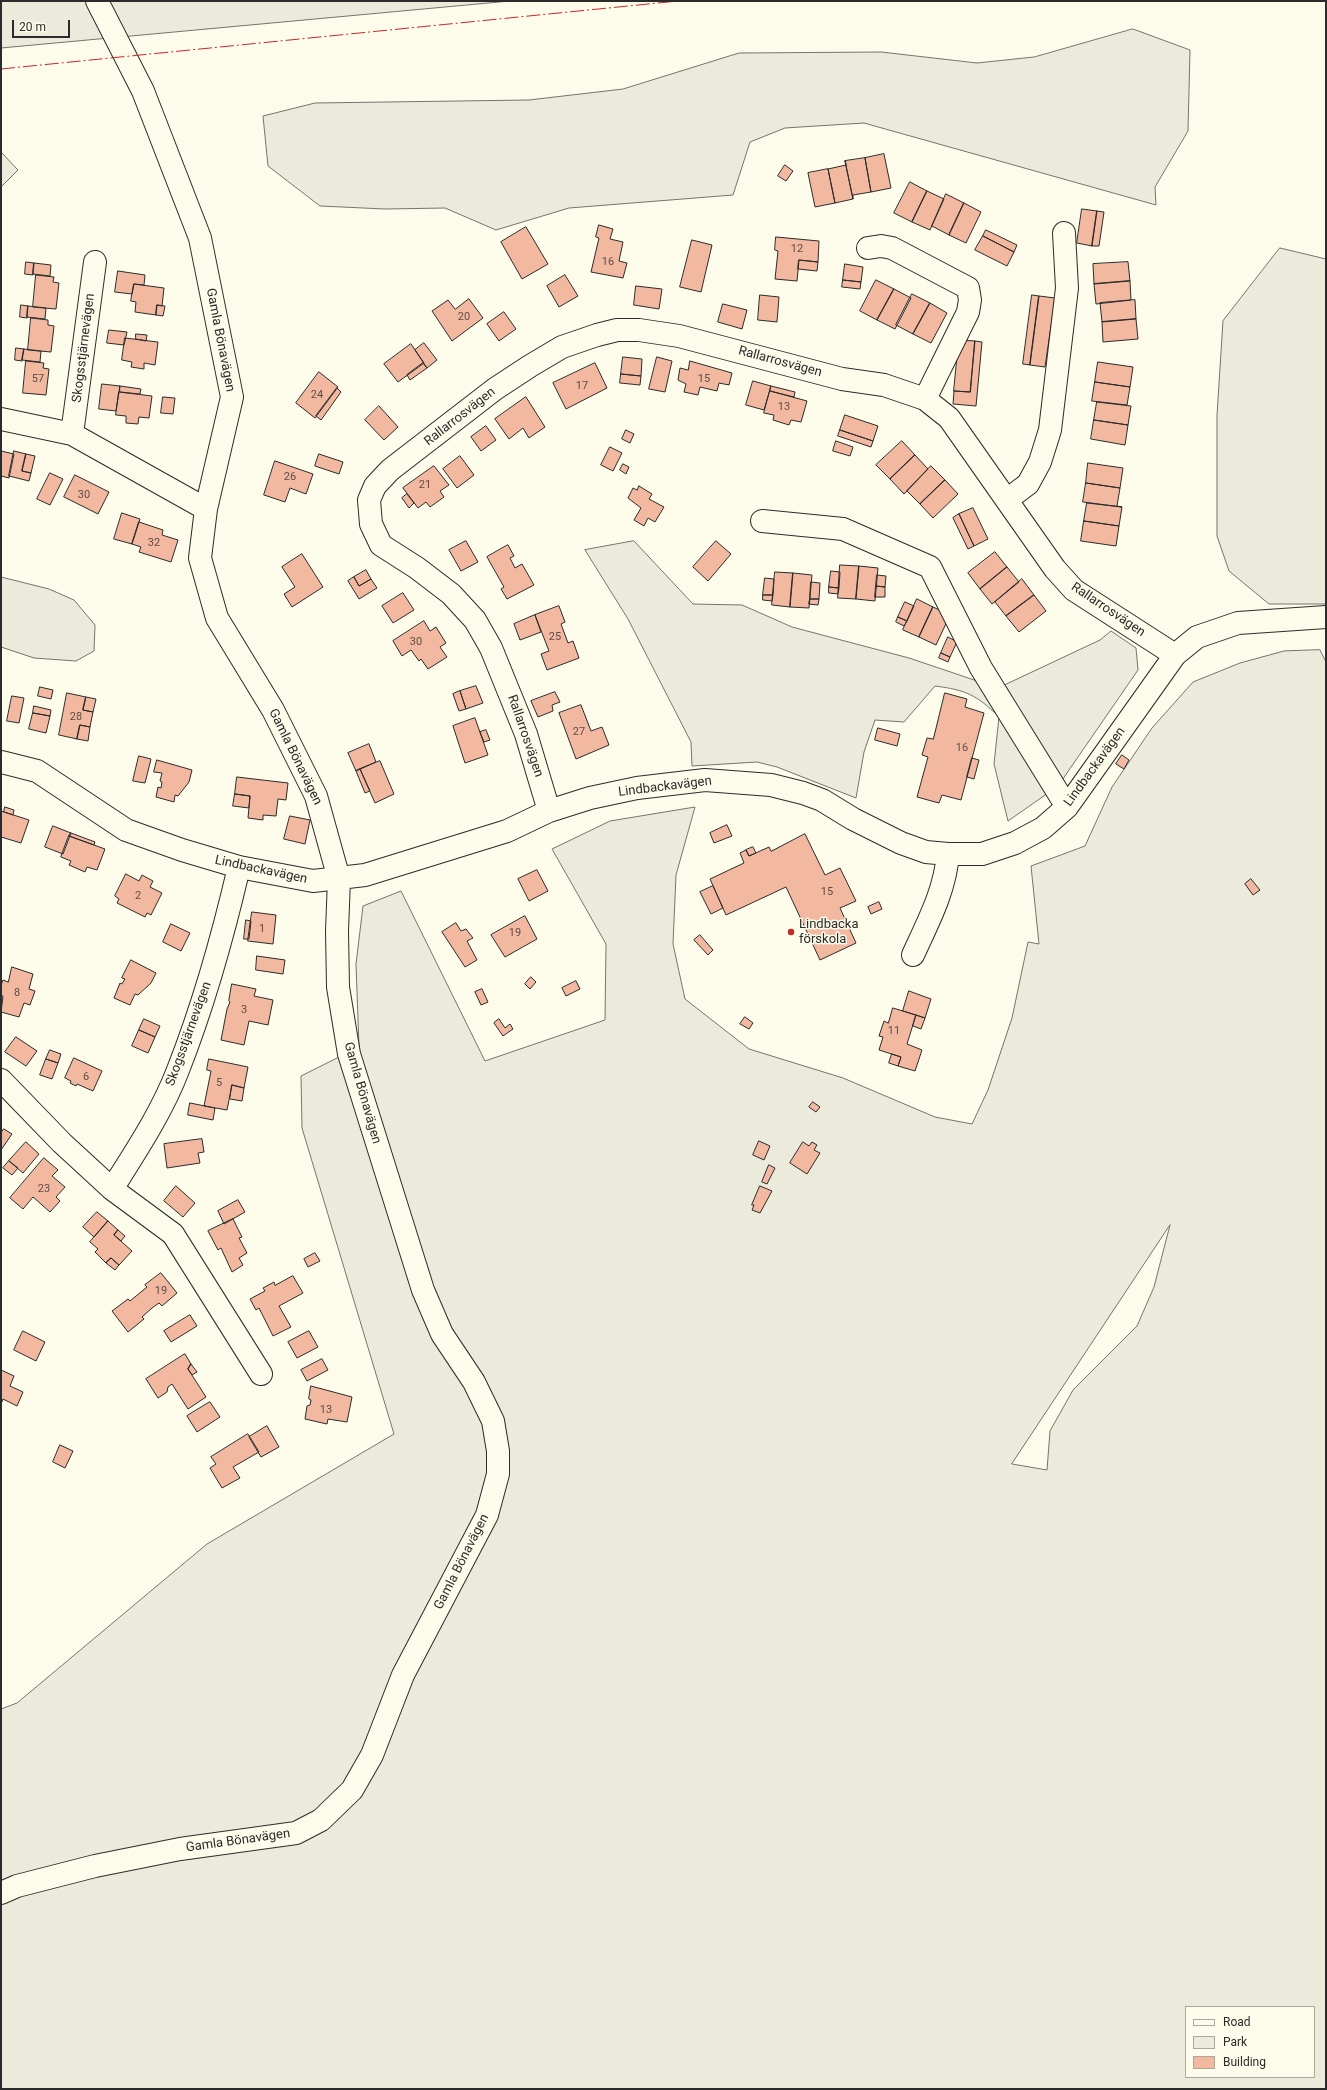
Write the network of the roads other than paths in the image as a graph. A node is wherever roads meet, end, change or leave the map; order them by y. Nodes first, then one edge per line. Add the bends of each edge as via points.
1 (98, 1) edge
2 (1064, 233) dead end
3 (868, 248) dead end
4 (95, 262) dead end
5 (925, 399) junction
6 (1, 419) edge
7 (72, 434) junction
8 (1008, 499) junction
9 (206, 509) junction
10 (762, 521) dead end
11 (1326, 617) edge
12 (1175, 654) junction
13 (1, 762) edge
14 (1067, 807) junction
15 (549, 811) junction
16 (948, 854) junction
17 (239, 867) junction
18 (339, 879) junction
19 (913, 955) dead end
20 (1, 1080) edge
21 (112, 1189) junction
22 (262, 1374) dead end
23 (1, 1893) edge

1 - 9 street, Gamla Bönavägen via 143,91 200,238 232,397
2 - 8 street via 1067,288 1050,430 1040,462 1028,484
3 - 5 street via 892,248 968,288 968,312
4 - 7 street, Skogsstjärnevägen
5 - 8 street, Rallarrosvägen via 949,418
5 - 15 street, Rallarrosvägen via 884,385 842,379 679,336 639,330 617,330 562,347 530,366 495,389 390,470 375,486 369,500 371,524 381,545 451,594 476,620 491,648 526,734
6 - 7 street
7 - 9 street
8 - 12 street, Rallarrosvägen via 1055,568 1074,590
9 - 18 street, Gamla Bönavägen via 200,558 217,618 272,710 316,796
10 - 14 street via 843,529 930,567 981,668
11 - 12 street, Lindbackavägen via 1238,623 1197,637
12 - 14 street, Lindbackavägen
13 - 17 street, Lindbackavägen via 37,771 126,830
14 - 16 street, Lindbackavägen via 1043,828 1015,843 982,854
15 - 16 street, Lindbackavägen via 590,798 637,788 705,780 744,782 771,785 822,800 901,843 926,852
15 - 18 street, Lindbackavägen via 500,834 365,875
16 - 19 street via 939,900
17 - 18 street, Lindbackavägen via 313,881
17 - 21 street, Skogsstjärnevägen via 220,948 178,1071 146,1136
18 - 23 street, Gamla Bönavägen via 338,987 349,1054 422,1290 442,1334 474,1382 492,1421 498,1452 498,1474 487,1515 403,1675 372,1755 352,1790 321,1820 296,1833 180,1849 95,1866 17,1886
20 - 21 street via 62,1143
21 - 22 street via 173,1234

